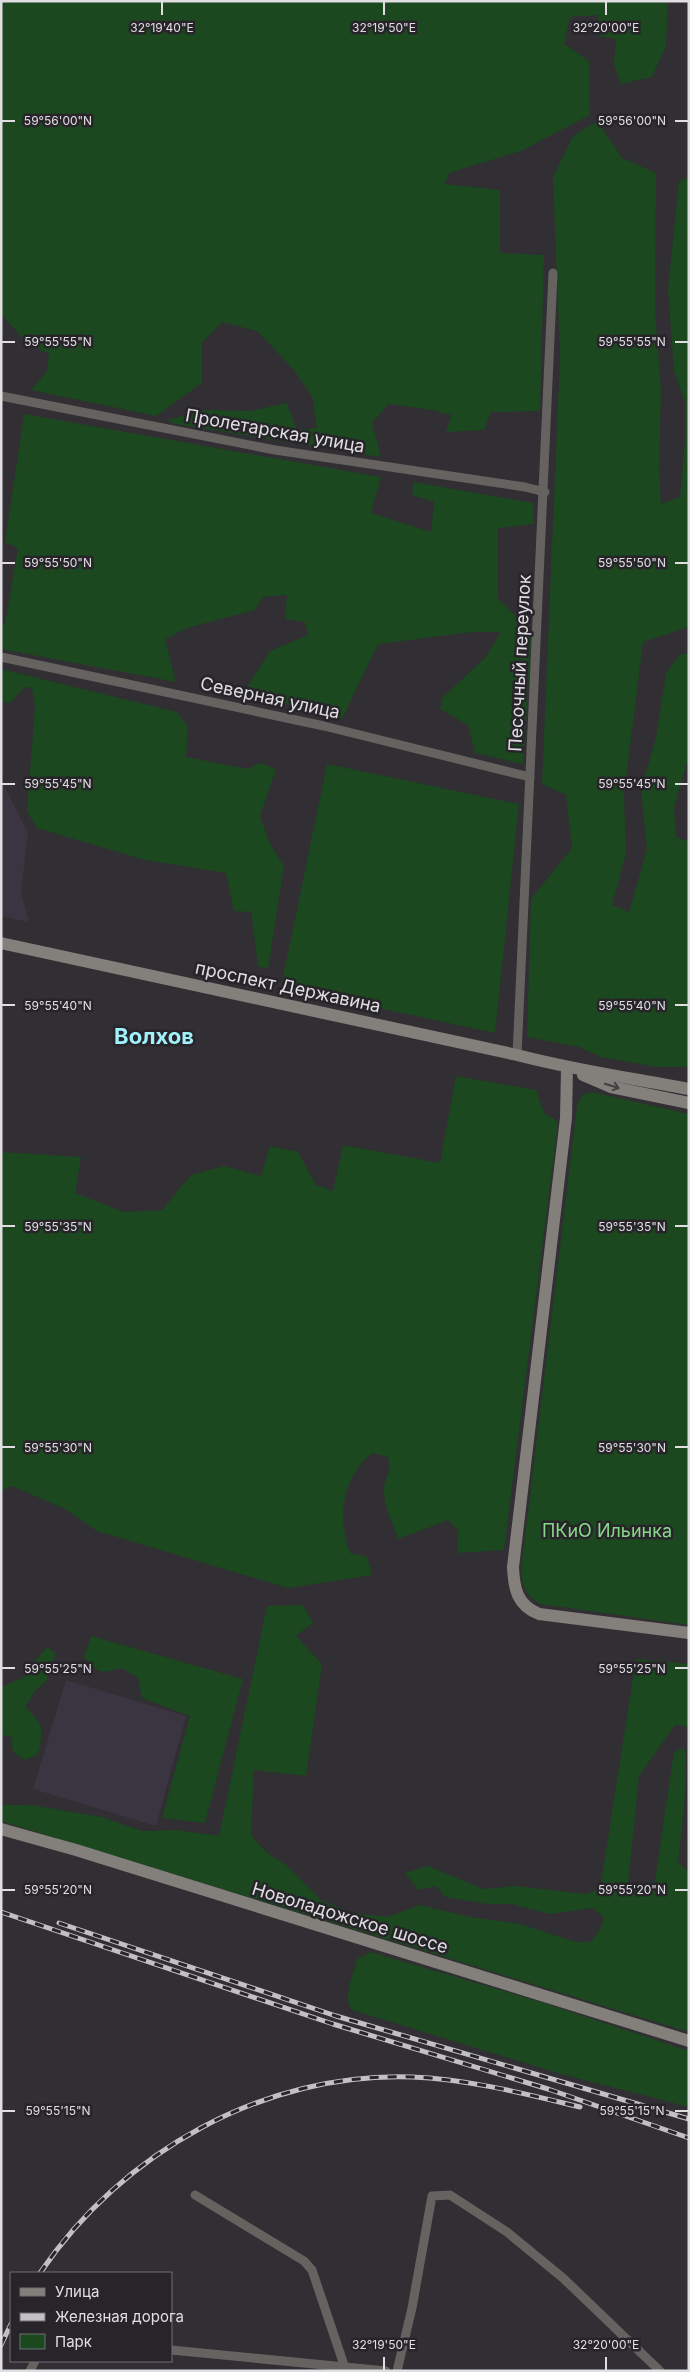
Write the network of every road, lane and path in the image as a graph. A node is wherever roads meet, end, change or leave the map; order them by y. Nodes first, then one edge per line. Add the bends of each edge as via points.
1 (553, 273) dead end
2 (1, 396) edge
3 (545, 492) junction
4 (1, 657) edge
5 (530, 777) junction
6 (1, 942) edge
7 (517, 1055) junction
8 (567, 1068) junction
9 (689, 1090) edge
10 (689, 1103) edge
11 (689, 1633) edge
12 (1, 1829) edge
13 (689, 2041) edge
14 (195, 2195) dead end
15 (172, 2350) edge
16 (344, 2365) junction
17 (386, 2371) edge
18 (397, 2371) edge
19 (660, 2371) edge

1 - 3 street, Песочный переулок
2 - 3 street, Пролетарская улица via 275,450
3 - 5 street, Песочный переулок
4 - 5 street, Северная улица via 324,726
5 - 7 street, Песочный переулок
6 - 7 main road, проспект Державина
7 - 8 main road, проспект Державина
8 - 9 main road, проспект Державина
8 -> 10 main road, проспект Державина via 611,1087
8 - 11 main road via 566,1118 513,1567 514,1590 524,1606 539,1614
12 - 13 main road, Новоладожское шоссе
14 - 16 street via 304,2261 312,2270
15 - 16 street
16 - 17 street
18 - 19 street via 432,2196 450,2195 507,2232 562,2278

